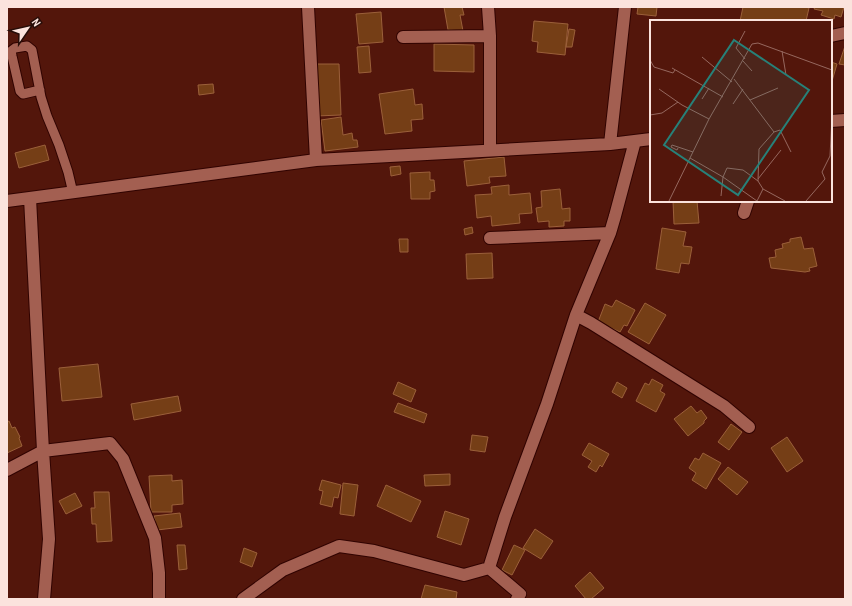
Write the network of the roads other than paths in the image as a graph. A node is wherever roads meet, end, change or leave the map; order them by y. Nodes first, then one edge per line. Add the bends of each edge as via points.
1 (308, 7) edge
2 (488, 7) edge
3 (625, 7) edge
4 (845, 33) edge
5 (490, 36) junction
6 (832, 36) edge
7 (403, 38) dead end
8 (40, 90) junction
9 (845, 120) edge
10 (832, 121) edge
11 (650, 139) edge
12 (635, 140) junction
13 (610, 144) junction
14 (490, 150) junction
15 (316, 160) junction
16 (73, 193) junction
17 (30, 198) junction
18 (7, 201) edge
19 (748, 202) edge
20 (744, 213) dead end
21 (610, 233) junction
22 (490, 238) dead end
23 (576, 315) junction
24 (749, 427) dead end
25 (43, 451) junction
26 (7, 470) edge
27 (489, 568) junction
28 (44, 599) edge
29 (159, 599) edge
30 (243, 599) edge
31 (517, 599) edge

1 - 15 street
2 - 5 street
3 - 13 street
4 - 6 street
5 - 7 street
5 - 14 street
8 - 8 lane via 32,50 28,46 15,48 11,51 20,91 23,94
8 - 16 lane
9 - 10 street
11 - 12 street
12 - 13 street
12 - 21 street
13 - 14 street
14 - 15 street
15 - 16 street
16 - 17 street
17 - 18 street
17 - 25 street
19 - 20 street
21 - 22 street
21 - 23 street
23 - 24 street via 724,406
23 - 27 street
25 - 26 street
25 - 28 street via 49,539
25 - 29 street via 110,443 123,458 155,538
27 - 30 street via 464,575 374,551 339,546 283,570
27 - 31 street via 520,594

